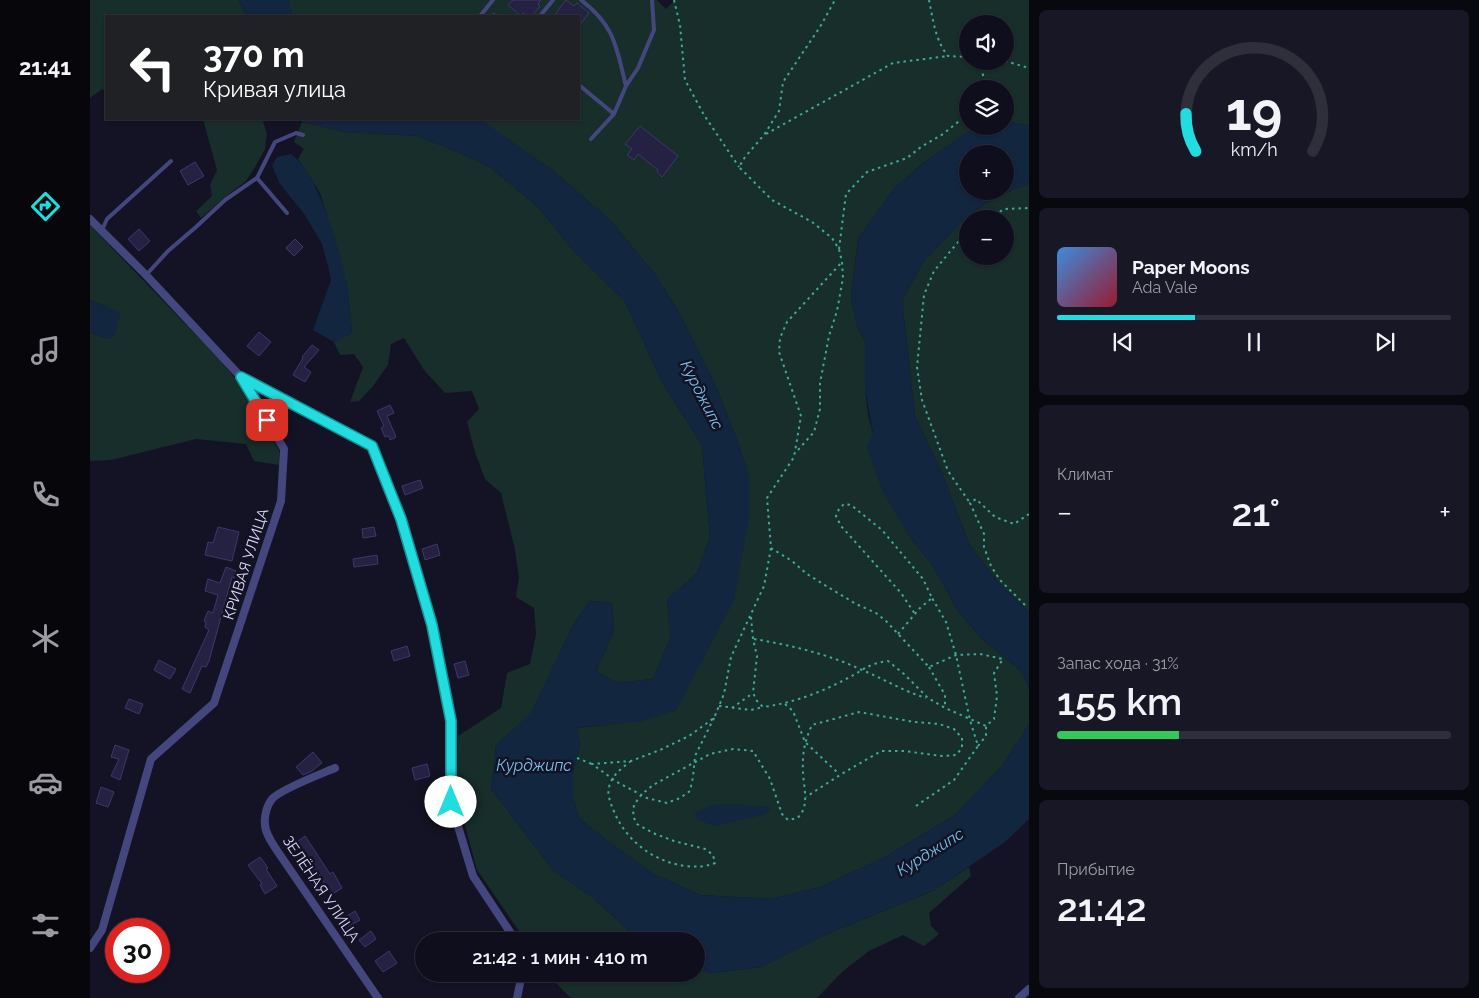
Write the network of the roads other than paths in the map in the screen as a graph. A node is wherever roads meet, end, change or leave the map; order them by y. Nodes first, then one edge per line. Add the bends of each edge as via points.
1 (493, 0) edge
2 (553, 0) edge
3 (581, 0) edge
4 (652, 0) edge
5 (481, 15) edge
6 (541, 15) edge
7 (580, 86) edge
8 (626, 86) junction
9 (614, 114) junction
10 (303, 135) dead end
11 (591, 139) dead end
12 (171, 161) dead end
13 (257, 178) junction
14 (287, 213) dead end
15 (90, 219) edge
16 (102, 230) junction
17 (146, 275) junction
18 (241, 377) junction
19 (335, 768) dead end
20 (510, 932) edge
21 (90, 948) edge
22 (520, 982) edge
23 (1029, 989) edge
24 (378, 998) edge
25 (516, 998) edge
26 (1019, 998) edge

1 - 5 lane
2 - 6 lane
3 - 8 lane via 607,26 615,40
4 - 8 lane via 654,30 638,68
7 - 9 lane
8 - 9 lane
9 - 11 lane
10 - 13 lane via 296,133 275,142
12 - 16 lane via 107,219
13 - 14 lane
13 - 17 lane via 224,200
15 - 16 street, КРИВАЯ УЛИЦА
16 - 17 street, КРИВАЯ УЛИЦА
17 - 18 street, КРИВАЯ УЛИЦА
18 - 20 street via 372,446 401,519 432,625 451,721 451,802 473,876
18 - 21 street, КРИВАЯ УЛИЦА via 284,449 281,501 214,703 151,759 102,930
19 - 24 street, ЗЕЛЁНАЯ УЛИЦА via 273,798 264,824 278,852
22 - 25 street
23 - 26 street

